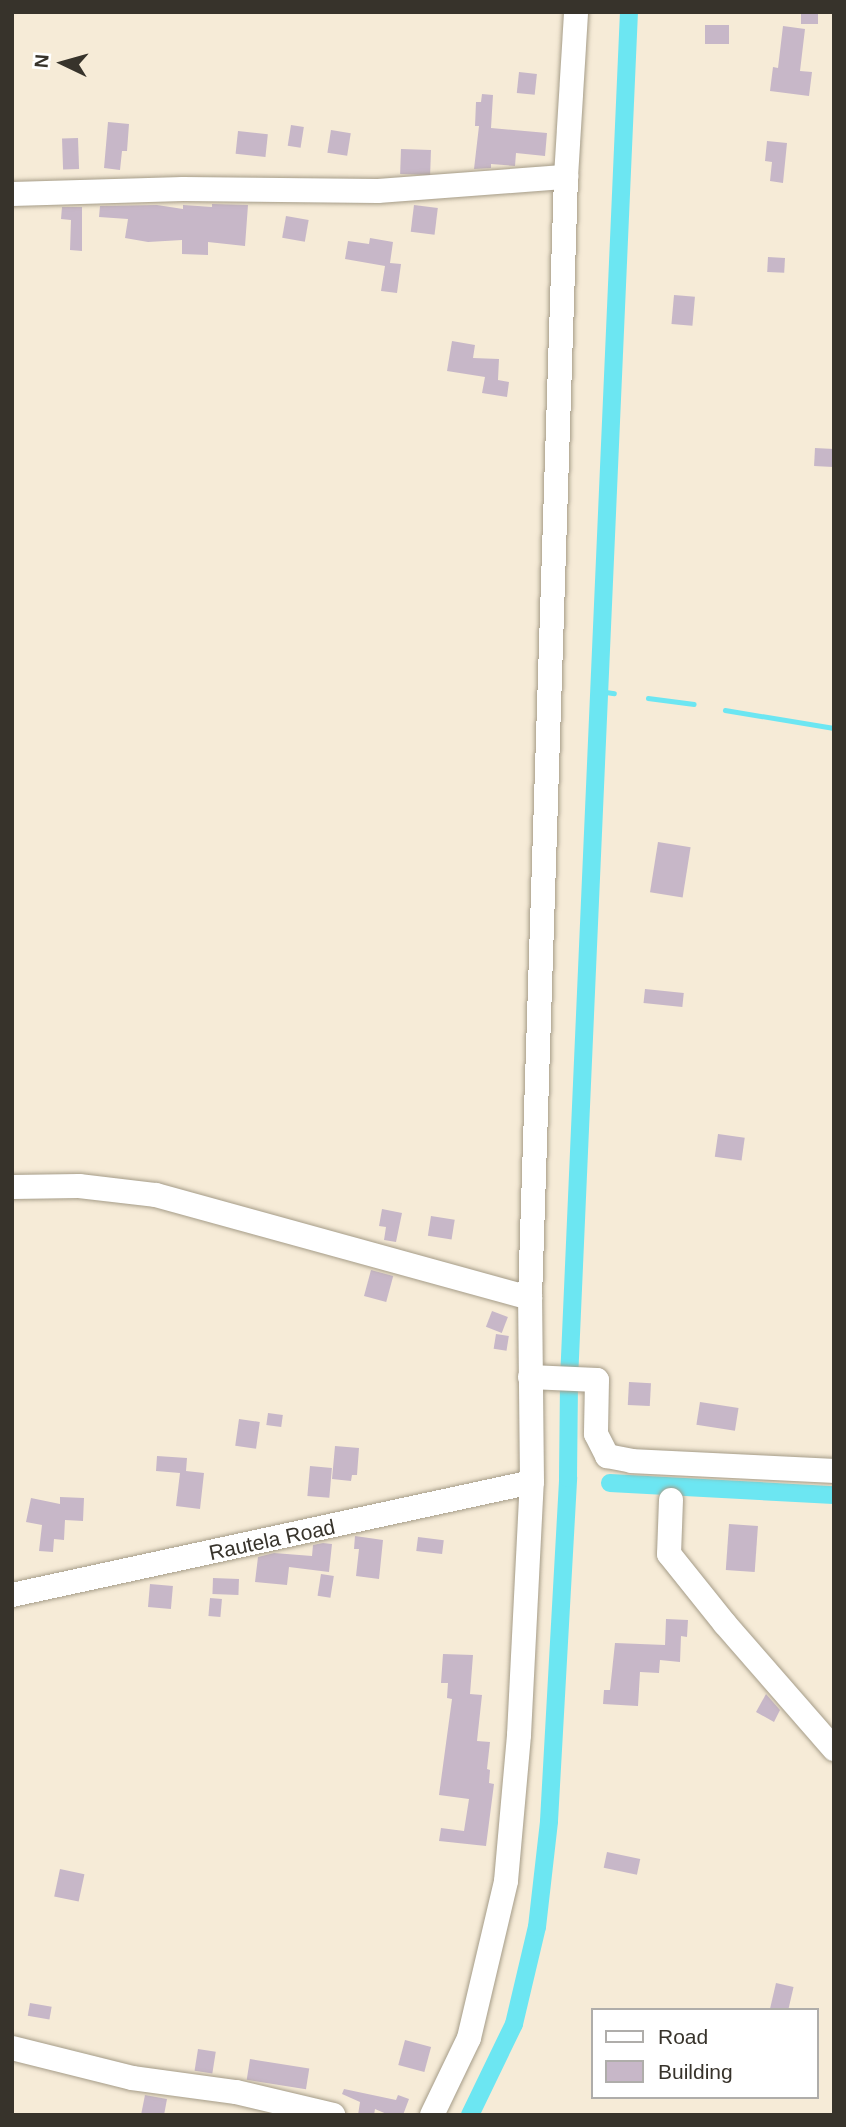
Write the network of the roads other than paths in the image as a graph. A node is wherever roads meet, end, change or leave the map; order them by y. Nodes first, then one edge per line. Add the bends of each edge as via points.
1 (576, 12) edge
2 (566, 177) junction
3 (12, 194) edge
4 (12, 1187) edge
5 (530, 1298) junction
6 (536, 1376) junction
7 (834, 1471) edge
8 (532, 1482) junction
9 (671, 1500) dead end
10 (12, 1595) edge
11 (834, 1749) edge
12 (12, 2048) edge
13 (333, 2115) edge
14 (432, 2115) edge

1 - 2 street
2 - 3 street via 378,191 183,189
2 - 5 street
4 - 5 street via 79,1186 156,1195
5 - 6 street
6 - 7 street via 597,1380 596,1434 607,1456
6 - 8 street
8 - 10 street, Rautela Road
8 - 14 street via 506,1881 469,2038
9 - 11 street via 669,1554
12 - 13 street via 132,2078 236,2092

